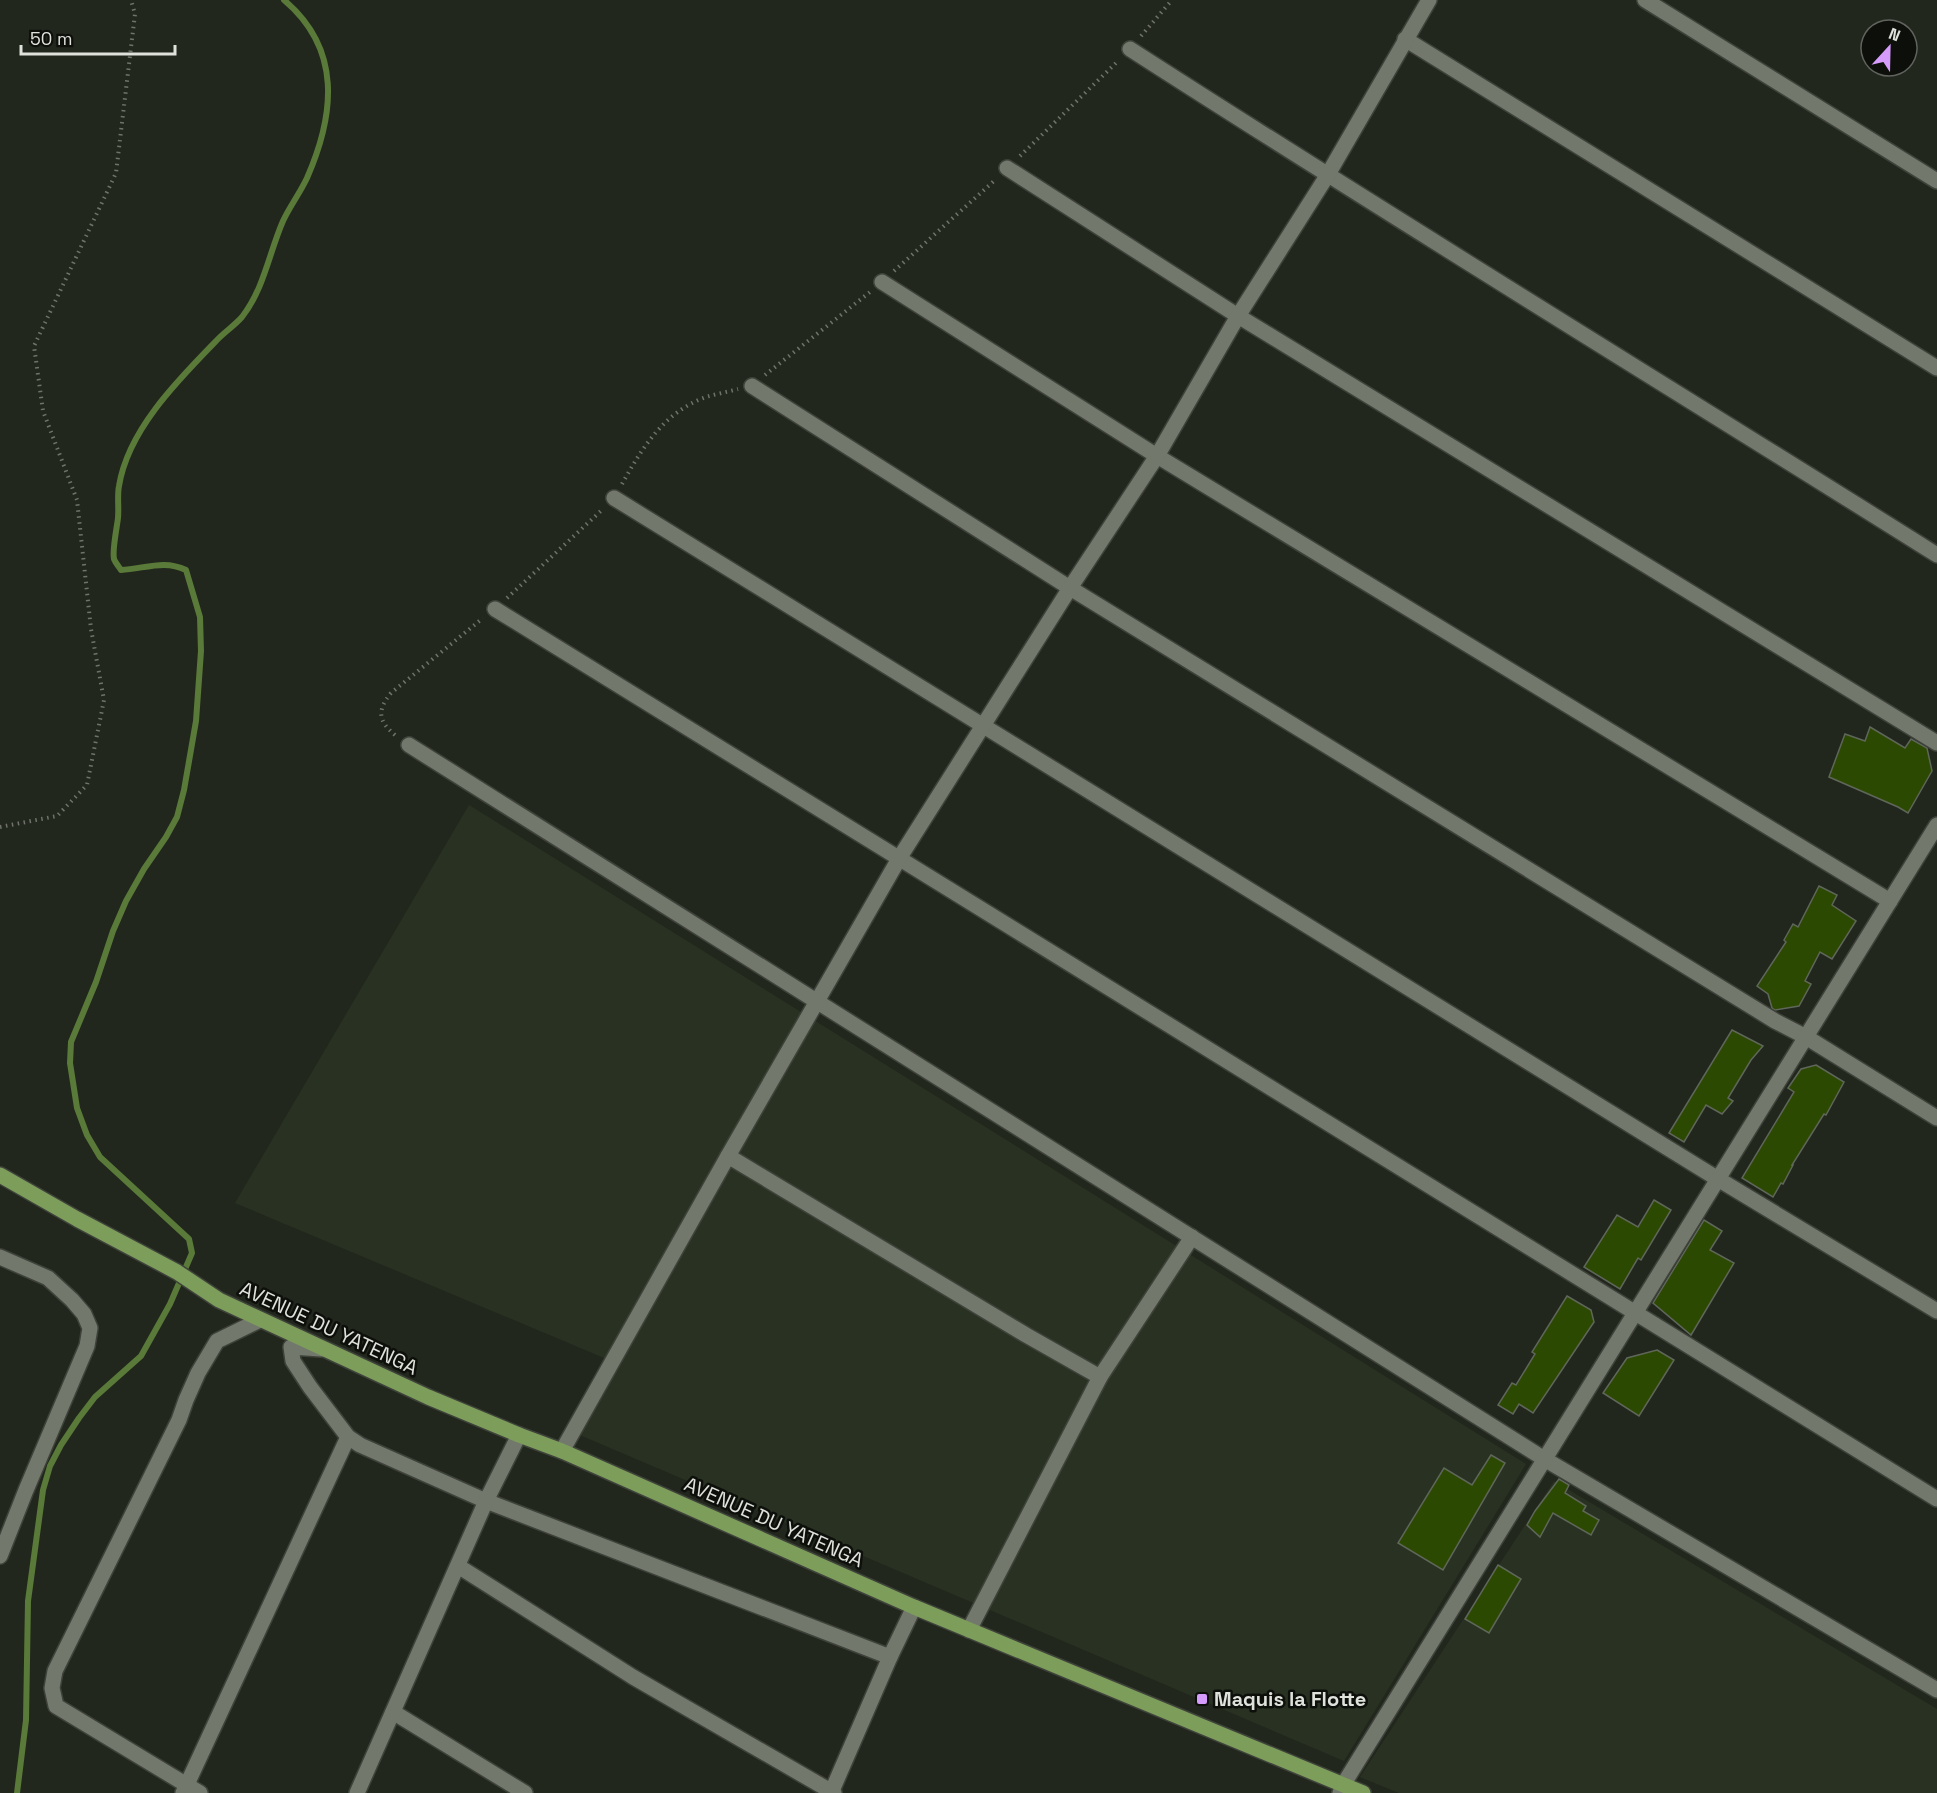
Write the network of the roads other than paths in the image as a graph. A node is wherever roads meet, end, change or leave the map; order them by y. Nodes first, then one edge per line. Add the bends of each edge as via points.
1 (1429, 0) edge
2 (1645, 0) edge
3 (1405, 39) junction
4 (1130, 50) road end
5 (1007, 168) dead end
6 (1327, 176) junction
7 (1937, 181) edge
8 (882, 282) dead end
9 (1238, 316) junction
10 (1937, 368) edge
11 (752, 386) dead end
12 (1157, 456) junction
13 (614, 498) dead end
14 (1937, 555) edge
15 (1070, 588) junction
16 (495, 609) dead end
17 (983, 726) junction
18 (1937, 743) edge
19 (409, 745) dead end
20 (1937, 825) edge
21 (900, 857) junction
22 (1890, 901) junction
23 (817, 1000) junction
24 (1806, 1037) junction
25 (1937, 1118) edge
26 (728, 1156) junction
27 (0, 1175) edge
28 (1718, 1179) junction
29 (1192, 1237) junction
30 (0, 1257) edge
31 (1937, 1311) edge
32 (1636, 1313) junction
33 (260, 1320) junction
34 (321, 1349) junction
35 (1100, 1377) junction
36 (519, 1435) junction
37 (348, 1437) junction
38 (562, 1451) junction
39 (1546, 1460) junction
40 (1937, 1499) edge
41 (486, 1501) junction
42 (1, 1547) edge
43 (458, 1566) junction
44 (914, 1607) junction
45 (969, 1630) junction
46 (890, 1658) junction
47 (1937, 1690) edge
48 (393, 1712) junction
49 (1342, 1789) edge
50 (190, 1790) edge
51 (357, 1793) edge
52 (525, 1793) edge
53 (832, 1793) edge
54 (1362, 1793) edge

1 - 3 street
2 - 7 street
3 - 6 street
3 - 10 street
4 - 6 street
5 - 9 street
6 - 9 street
6 - 14 street
8 - 12 street
9 - 12 street
9 - 18 street
11 - 15 street
12 - 15 street
12 - 22 street
13 - 17 street
15 - 17 street
15 - 24 street via 1764,1015
16 - 21 street
17 - 21 street
17 - 28 street
19 - 23 street
20 - 22 street
21 - 23 street
21 - 32 street
22 - 24 street
23 - 26 street
23 - 29 street
24 - 25 street
24 - 28 street
26 - 35 street
26 - 38 street
27 - 33 main road, AVENUE DU YATENGA
28 - 31 street
28 - 32 street
29 - 35 street
29 - 39 street
30 - 42 street via 48,1278 84,1314 90,1328 87,1346
32 - 39 street
32 - 40 street
33 - 34 main road, AVENUE DU YATENGA
33 - 50 street via 217,1341 198,1373 179,1420 55,1671 52,1688 56,1706
34 - 36 main road, AVENUE DU YATENGA
34 - 37 street via 291,1347 293,1361
35 - 45 street
36 - 38 main road, AVENUE DU YATENGA
36 - 41 street
37 - 41 street
37 - 50 street
38 - 44 main road, AVENUE DU YATENGA
39 - 47 street
39 - 49 street
41 - 43 street
41 - 46 street
43 - 48 street
43 - 53 street via 633,1677
44 - 45 main road, AVENUE DU YATENGA
44 - 46 street
45 - 49 main road, AVENUE DU YATENGA
46 - 53 street
48 - 51 street
48 - 52 street
49 - 54 main road, AVENUE DU YATENGA

